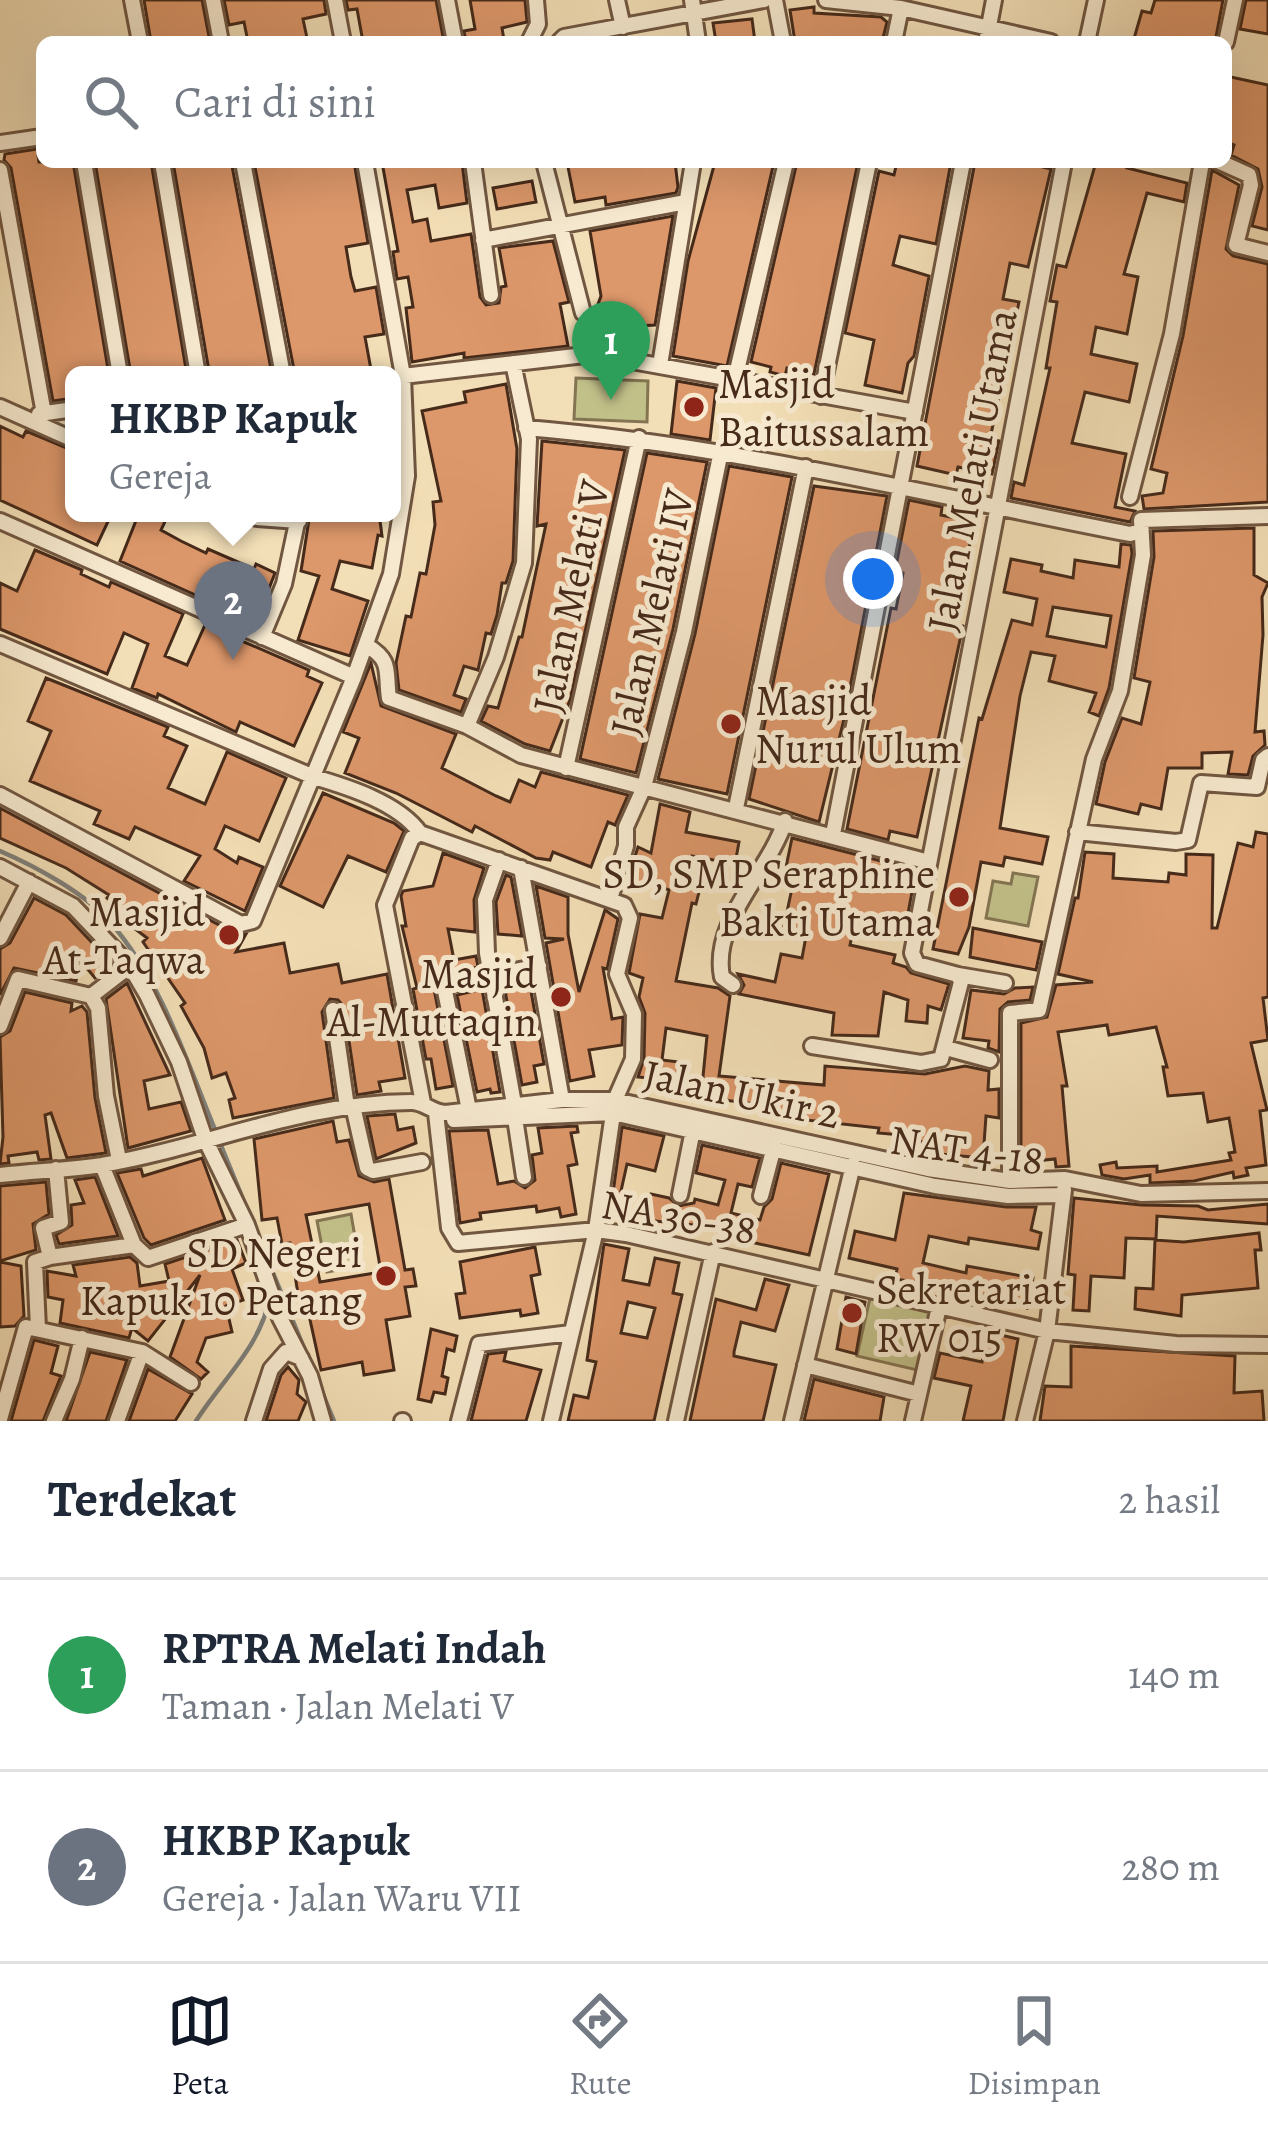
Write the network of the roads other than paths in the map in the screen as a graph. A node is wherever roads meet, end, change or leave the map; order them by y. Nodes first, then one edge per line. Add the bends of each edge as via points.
1 (132, 0) edge
2 (213, 0) edge
3 (335, 0) edge
4 (447, 0) edge
5 (617, 0) edge
6 (764, 0) edge
7 (775, 0) edge
8 (826, 0) edge
9 (994, 0) edge
10 (1096, 0) edge
11 (1235, 0) edge
12 (692, 6) edge
13 (901, 8) junction
14 (623, 27) junction
15 (988, 34) edge
16 (139, 36) edge
17 (220, 36) edge
18 (342, 36) edge
19 (454, 36) edge
20 (570, 36) edge
21 (697, 36) edge
22 (782, 36) edge
23 (895, 36) edge
24 (1088, 36) edge
25 (1227, 36) edge
26 (36, 138) edge
27 (0, 143) edge
28 (1232, 167) edge
29 (84, 168) edge
30 (163, 168) edge
31 (244, 168) edge
32 (366, 168) edge
33 (473, 168) edge
34 (546, 168) edge
35 (692, 168) edge
36 (785, 168) edge
37 (868, 168) edge
38 (962, 168) edge
39 (1063, 168) edge
40 (1201, 168) edge
41 (0, 170) edge
42 (686, 202) junction
43 (562, 224) junction
44 (484, 240) junction
45 (1268, 253) edge
46 (491, 295) dead end
47 (583, 313) dead end
48 (513, 363) junction
49 (661, 365) junction
50 (118, 366) edge
51 (196, 366) edge
52 (280, 366) edge
53 (403, 376) junction
54 (735, 379) junction
55 (821, 395) junction
56 (0, 407) edge
57 (65, 410) edge
58 (915, 412) junction
59 (44, 414) junction
60 (22, 417) junction
61 (526, 428) junction
62 (65, 436) edge
63 (639, 438) junction
64 (721, 451) junction
65 (806, 467) junction
66 (899, 486) junction
67 (1130, 497) dead end
68 (998, 508) junction
69 (401, 513) edge
70 (1268, 516) edge
71 (0, 521) edge
72 (298, 522) edge
73 (399, 522) edge
74 (1141, 531) junction
75 (262, 637) junction
76 (0, 644) edge
77 (366, 644) junction
78 (354, 677) junction
79 (467, 726) junction
80 (1268, 756) edge
81 (566, 768) junction
82 (314, 777) junction
83 (644, 787) junction
84 (0, 795) edge
85 (736, 808) junction
86 (785, 821) junction
87 (1077, 832) junction
88 (419, 833) junction
89 (833, 834) junction
90 (499, 860) junction
91 (929, 862) junction
92 (0, 867) edge
93 (521, 868) junction
94 (29, 883) junction
95 (610, 899) junction
96 (0, 938) edge
97 (130, 966) junction
98 (539, 966) junction
99 (958, 975) junction
100 (493, 977) junction
101 (1005, 982) dead end
102 (733, 985) dead end
103 (91, 995) junction
104 (4, 999) edge
105 (333, 1010) dead end
106 (0, 1026) edge
107 (812, 1046) dead end
108 (946, 1048) junction
109 (990, 1060) dead end
110 (562, 1100) junction
111 (614, 1106) junction
112 (350, 1107) junction
113 (469, 1110) junction
114 (514, 1111) junction
115 (432, 1112) junction
116 (693, 1130) junction
117 (213, 1137) junction
118 (774, 1147) junction
119 (119, 1160) junction
120 (422, 1162) dead end
121 (102, 1165) junction
122 (853, 1165) junction
123 (56, 1169) junction
124 (0, 1175) edge
125 (524, 1177) dead end
126 (1010, 1181) junction
127 (1064, 1187) junction
128 (1268, 1191) edge
129 (680, 1195) dead end
130 (761, 1196) dead end
131 (248, 1225) junction
132 (596, 1231) junction
133 (134, 1246) junction
134 (713, 1252) junction
135 (50, 1257) junction
136 (827, 1280) junction
137 (939, 1307) junction
138 (38, 1329) junction
139 (1047, 1331) junction
140 (571, 1333) junction
141 (82, 1338) junction
142 (1268, 1345) edge
143 (0, 1347) edge
144 (20, 1351) junction
145 (142, 1352) junction
146 (301, 1358) junction
147 (805, 1365) junction
148 (190, 1383) dead end
149 (920, 1394) junction
150 (316, 1396) junction
151 (0, 1419) edge
152 (54, 1421) edge
153 (117, 1421) edge
154 (254, 1421) edge
155 (310, 1421) edge
156 (323, 1421) edge
157 (460, 1421) edge
158 (551, 1421) edge
159 (676, 1421) edge
160 (792, 1421) edge
161 (913, 1421) edge
162 (1025, 1421) edge

1 - 16 street
2 - 17 street
3 - 18 street
4 - 19 street
5 - 14 street
6 - 12 street
7 - 22 street
8 - 13 street
9 - 15 street
10 - 24 street
11 - 25 street
12 - 14 street
12 - 21 street
13 - 15 street
13 - 23 street
14 - 20 street
26 - 27 street
28 - 45 street via 1250,175 1251,185 1236,245
29 - 50 street
30 - 51 street
31 - 52 street
32 - 53 street
33 - 44 street
34 - 43 street
35 - 42 street
36 - 54 street
37 - 55 street
38 - 58 street
39 - 68 street, Jalan Melati Utama
40 - 67 street via 1172,334
41 - 59 street
42 - 43 street
42 - 49 street
43 - 44 street
43 - 47 street
44 - 46 street
48 - 49 street via 593,354
48 - 53 street
48 - 61 street
49 - 54 street
53 - 69 street
54 - 55 street
55 - 58 street
56 - 60 street
57 - 59 street
58 - 66 street
59 - 60 street
60 - 62 street
61 - 63 street
61 - 79 street via 524,563
63 - 64 street
63 - 81 street, Jalan Melati V
64 - 65 street
64 - 83 street, Jalan Melati IV
65 - 66 street
65 - 85 street
66 - 68 street
66 - 89 street
68 - 74 street
68 - 91 street, Jalan Melati Utama
70 - 74 street via 1142,520
71 - 75 street
72 - 75 street
73 - 77 street
74 - 87 street via 1120,691
75 - 78 street
76 - 82 street
77 - 78 street
77 - 79 street via 389,671 389,698
78 - 82 street
79 - 81 street
80 - 87 street via 1257,787 1201,783 1188,840
81 - 83 street
82 - 84 street via 253,921 241,925
82 - 88 street via 395,812
83 - 85 street
83 - 95 street, Jalan Melati IV
85 - 86 street
86 - 89 street
86 - 102 street via 723,948 722,977
87 - 126 street via 1040,1010 1010,1013
88 - 90 street
88 - 115 street via 385,905
89 - 91 street
90 - 93 street
90 - 100 street via 485,900
91 - 99 street, Jalan Melati Utama via 914,959
92 - 94 street
93 - 95 street
93 - 98 street
94 - 96 street
94 - 97 street via 74,906
95 - 111 street via 630,918 616,974 634,1014 633,1059
97 - 103 street
97 - 117 street
98 - 100 street
98 - 110 street
99 - 101 street
99 - 108 street
100 - 113 street via 444,986
100 - 114 street
103 - 104 street via 18,979
103 - 119 street
104 - 106 street
105 - 112 street
107 - 108 street via 921,1063 941,1059
108 - 109 street
110 - 111 street, Jalan Ukir 2
110 - 114 street, Jalan Ukir 2
111 - 114 street, NAT 4-18
111 - 116 street, NAT 4-18
111 - 126 street, Jalan Ukir 2
111 - 132 street
112 - 115 street, Jalan Ukir 2
112 - 117 street, Jalan Ukir 2
112 - 120 street via 367,1168
113 - 114 street, Jalan Ukir 2
113 - 115 street, Jalan Ukir 2
114 - 115 street, NAT 4-18
114 - 125 street
115 - 132 street, NA 30-38 via 450,1234 464,1244
116 - 118 street, NAT 4-18
116 - 129 street
117 - 119 street, Jalan Ukir 2
117 - 131 street
118 - 122 street, NAT 4-18
118 - 130 street
119 - 121 street, Jalan Ukir 2
121 - 123 street, Jalan Ukir 2
121 - 133 street
122 - 127 street, NAT 4-18 via 1008,1196
122 - 136 street
123 - 124 street, Jalan Ukir 2
123 - 135 street via 62,1222 43,1228
126 - 127 street, Jalan Ukir 2
127 - 128 street, Jalan Ukir 2
127 - 139 street
131 - 133 street via 148,1258
131 - 146 street
132 - 134 street, NA 30-38
132 - 140 street
133 - 135 street
134 - 136 street, NA 30-38
134 - 159 street
135 - 138 street via 35,1262
136 - 137 street, NA 30-38
136 - 147 street
137 - 139 street, NA 30-38
137 - 149 street
138 - 141 street
138 - 144 street via 26,1327
139 - 142 street, NA 30-38
139 - 162 street
140 - 157 street via 478,1344
140 - 158 street
141 - 145 street
141 - 152 street
143 - 144 street
144 - 151 street
145 - 148 street
145 - 153 street
146 - 150 street
146 - 154 street via 286,1352 271,1370
147 - 149 street
147 - 160 street
149 - 161 street
150 - 155 street
150 - 156 street

